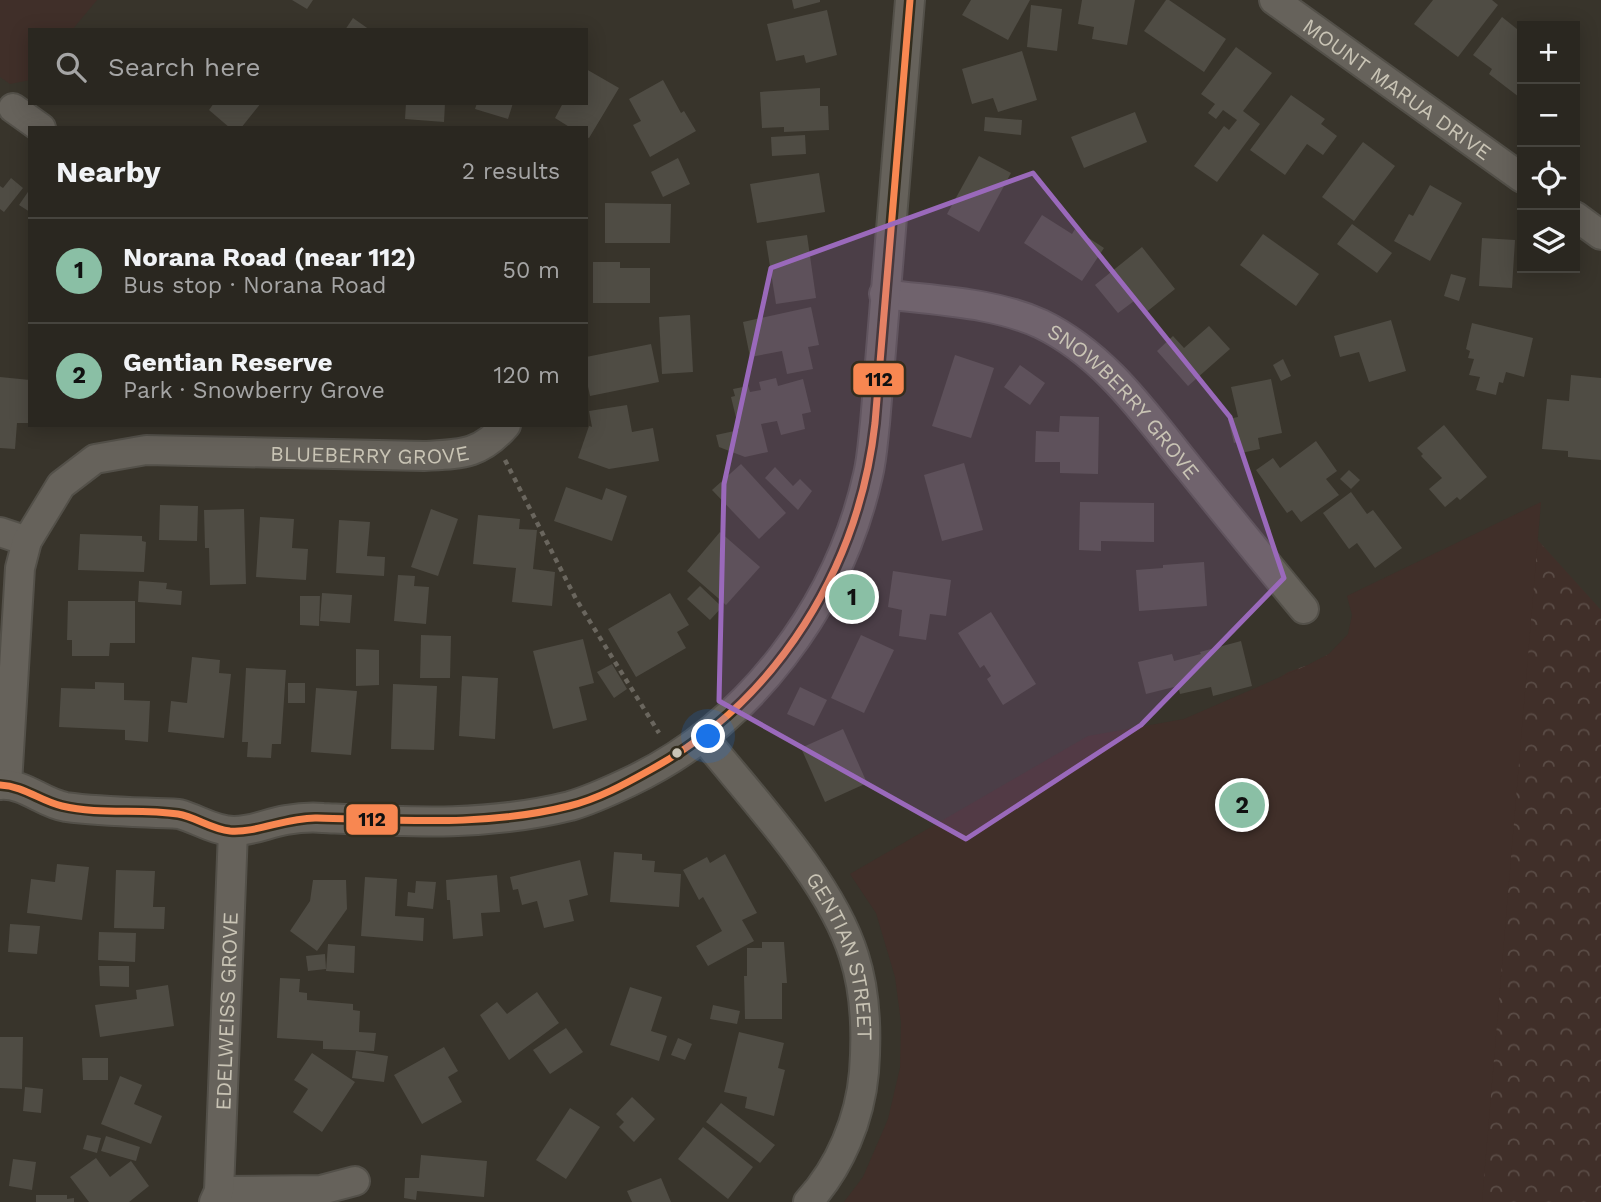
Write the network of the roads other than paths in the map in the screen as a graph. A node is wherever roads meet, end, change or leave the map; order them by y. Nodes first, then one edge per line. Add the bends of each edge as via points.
1 (910, 0) edge
2 (1274, 0) edge
3 (13, 108) dead end
4 (38, 126) edge
5 (1517, 174) edge
6 (1580, 220) edge
7 (1601, 235) edge
8 (884, 294) junction
9 (500, 432) edge
10 (224, 438) edge
11 (0, 532) edge
12 (27, 541) junction
13 (1304, 609) dead end
14 (703, 737) junction
15 (4, 785) edge
16 (233, 831) junction
17 (355, 1181) dead end
18 (217, 1197) edge
19 (808, 1202) edge

1 - 8 street
2 - 5 street, MOUNT MARUA DRIVE
3 - 4 street
6 - 7 street
8 - 13 street, SNOWBERRY GROVE via 1012,313 1041,324 1104,366
8 - 14 street via 869,474 845,548 810,618 784,653 754,691
9 - 10 street, BLUEBERRY GROVE via 488,444 466,454 424,456
10 - 12 street, BLUEBERRY GROVE via 95,459 61,485
11 - 12 street
12 - 15 street, BLUEBERRY GROVE via 20,568
14 - 16 street via 644,775 570,806 471,822 314,817
14 - 19 street, GENTIAN STREET via 819,886 854,954 864,995 866,1048 861,1100 845,1145
15 - 16 street via 63,806 180,814
16 - 18 street, EDELWEISS GROVE
17 - 18 street, EDELWEISS GROVE via 321,1190

